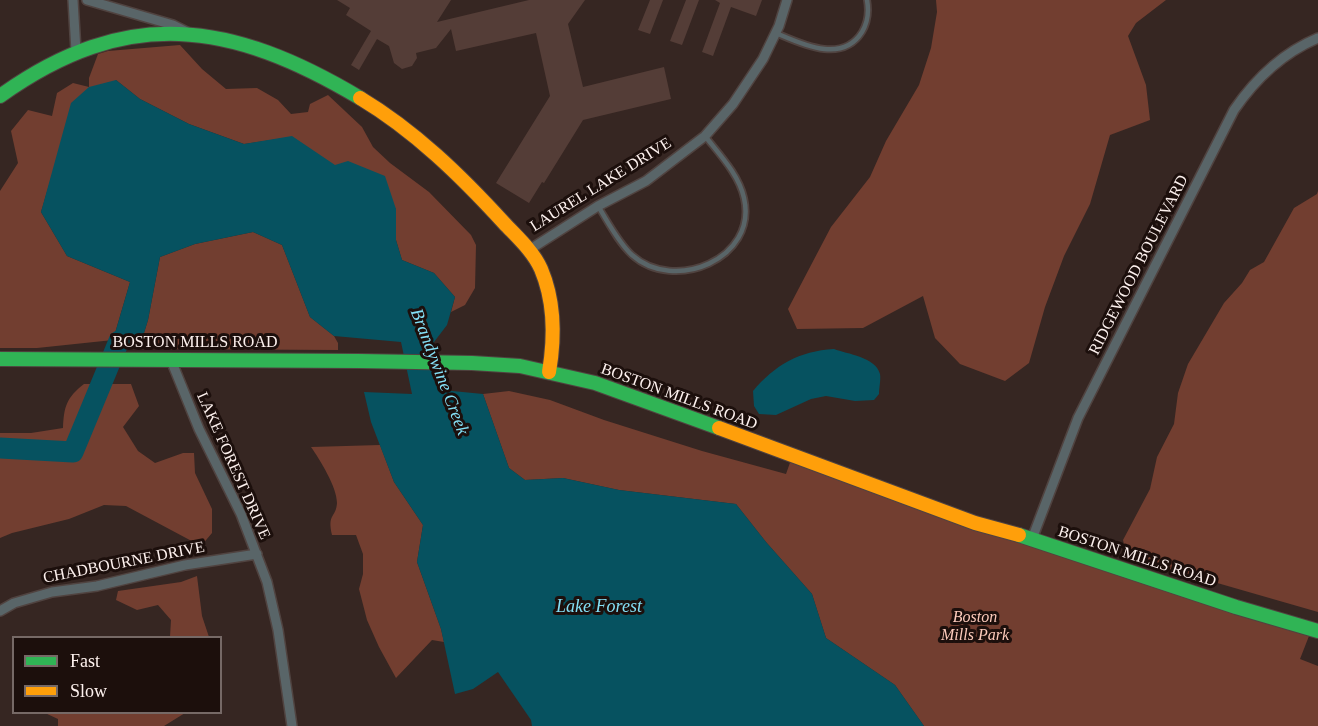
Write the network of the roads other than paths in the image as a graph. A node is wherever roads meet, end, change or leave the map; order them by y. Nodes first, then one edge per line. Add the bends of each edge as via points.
1 (73, 0) edge
2 (87, 0) edge
3 (787, 0) edge
4 (867, 0) edge
5 (776, 33) junction
6 (192, 34) junction
7 (1318, 38) edge
8 (76, 51) junction
9 (1, 93) edge
10 (705, 136) junction
11 (598, 206) junction
12 (529, 250) junction
13 (0, 359) edge
14 (171, 360) junction
15 (549, 372) junction
16 (1032, 540) junction
17 (257, 554) junction
18 (0, 611) edge
19 (1318, 631) edge
20 (292, 726) edge

1 - 8 street
2 - 6 street, LAUREL LAKE DRIVE
3 - 5 street, LAUREL LAKE DRIVE
4 - 5 lane via 864,29 841,48 816,48
5 - 10 street, LAUREL LAKE DRIVE via 755,73
6 - 8 street, LAUREL LAKE DRIVE via 137,36
6 - 12 street, LAUREL LAKE DRIVE via 286,59 373,105 464,179
7 - 16 street, RIDGEWOOD BOULEVARD via 1269,68 1234,110 1078,418
8 - 9 street, LAUREL LAKE DRIVE
10 - 11 street, LAUREL LAKE DRIVE via 646,180
10 - 11 lane via 737,181 746,210 736,239 715,261 678,271 645,264 622,243
11 - 12 street, LAUREL LAKE DRIVE
12 - 15 street, LAUREL LAKE DRIVE via 541,268 553,318
13 - 14 street, BOSTON MILLS ROAD
14 - 15 street, BOSTON MILLS ROAD via 472,363
14 - 17 street, LAKE FOREST DRIVE
15 - 16 street, BOSTON MILLS ROAD via 618,390 911,501
16 - 19 street, BOSTON MILLS ROAD
17 - 18 street, CHADBOURNE DRIVE via 52,592
17 - 20 street, LAKE FOREST DRIVE via 274,606

